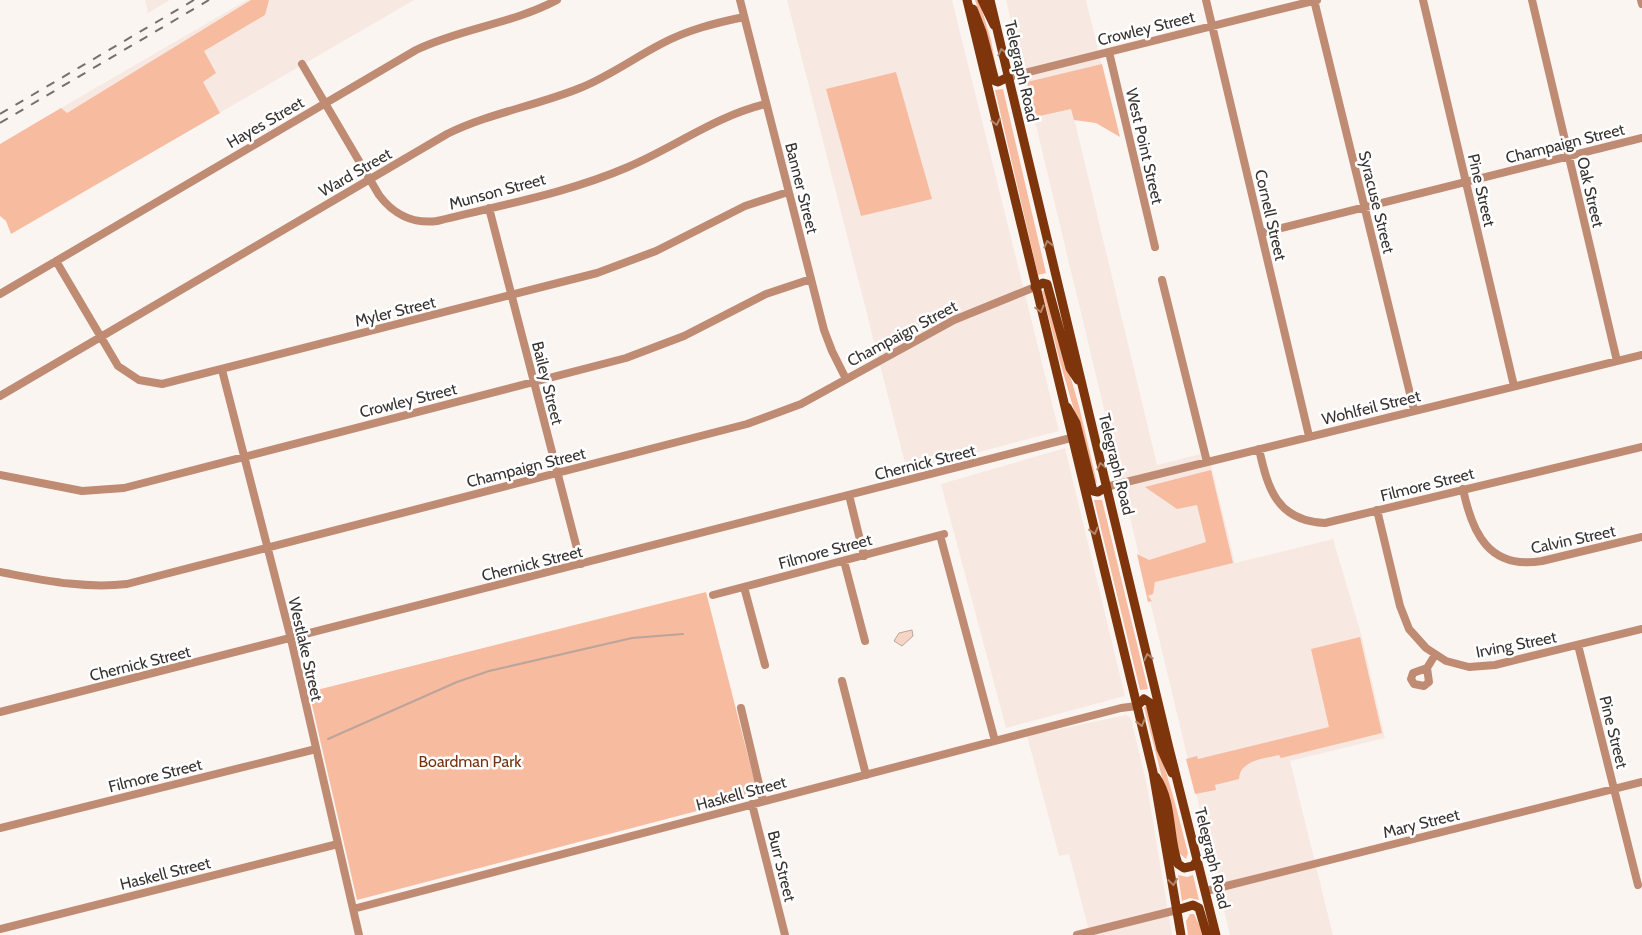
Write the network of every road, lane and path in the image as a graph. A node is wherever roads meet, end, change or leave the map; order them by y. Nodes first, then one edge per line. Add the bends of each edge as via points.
1 (557, 0) edge
2 (740, 0) edge
3 (967, 0) edge
4 (982, 0) edge
5 (990, 0) edge
6 (1206, 0) edge
7 (1316, 0) edge
8 (1423, 0) edge
9 (1532, 0) edge
10 (1641, 0) edge
11 (1642, 4) edge
12 (744, 17) junction
13 (1212, 27) junction
14 (998, 32) junction
15 (1109, 52) junction
16 (302, 64) dead end
17 (1008, 77) junction
18 (325, 103) junction
19 (766, 104) junction
20 (1642, 138) edge
21 (1569, 156) junction
22 (370, 179) junction
23 (1466, 182) junction
24 (788, 192) junction
25 (1364, 207) junction
26 (489, 208) junction
27 (1261, 232) junction
28 (1155, 247) dead end
29 (56, 261) junction
30 (811, 278) junction
31 (1162, 280) dead end
32 (1034, 287) junction
33 (0, 294) edge
34 (511, 295) junction
35 (100, 337) junction
36 (1642, 355) edge
37 (1617, 361) junction
38 (222, 370) junction
39 (846, 379) junction
40 (534, 382) junction
41 (1514, 386) junction
42 (1082, 387) junction
43 (0, 396) edge
44 (1062, 398) junction
45 (1414, 410) junction
46 (1310, 436) junction
47 (1071, 438) junction
48 (1642, 447) edge
49 (1259, 449) junction
50 (245, 457) junction
51 (1207, 462) junction
52 (557, 473) junction
53 (0, 475) edge
54 (1106, 487) junction
55 (1463, 489) junction
56 (849, 495) junction
57 (1377, 510) junction
58 (1642, 537) edge
59 (267, 548) junction
60 (864, 556) junction
61 (844, 561) junction
62 (581, 564) junction
63 (0, 572) edge
64 (744, 587) junction
65 (713, 595) dead end
66 (1642, 629) edge
67 (291, 639) junction
68 (865, 641) dead end
69 (1578, 645) junction
70 (1435, 655) junction
71 (765, 665) dead end
72 (1427, 668) dead end
73 (842, 680) dead end
74 (1137, 706) junction
75 (741, 708) dead end
76 (0, 712) edge
77 (995, 741) junction
78 (316, 749) junction
79 (1153, 772) junction
80 (866, 774) junction
81 (1642, 782) edge
82 (1179, 784) junction
83 (1614, 789) junction
84 (763, 801) junction
85 (752, 804) junction
86 (0, 828) edge
87 (338, 844) junction
88 (1198, 859) junction
89 (1638, 885) dead end
90 (1206, 891) junction
91 (352, 909) junction
92 (1177, 910) junction
93 (0, 929) edge
94 (358, 935) edge
95 (785, 935) edge
96 (1077, 935) edge
97 (1181, 935) edge
98 (1207, 935) edge
99 (1216, 935) edge

1 - 18 street, Hayes Street via 518,17 429,44
2 - 12 street, Banner Street
3 - 17 main road via 976,14 995,81
3 -> 32 main road
4 - 14 main road
5 - 14 main road, Telegraph Road
6 - 13 street, Cornell Street
7 - 13 street, Crowley Street
7 - 25 street, Syracuse Street
8 - 23 street, Pine Street
9 - 21 street, Oak Street
10 - 11 street
12 - 19 street, Banner Street
12 - 22 street, Ward Street via 695,29 674,38 566,94 464,125
13 - 15 street, Crowley Street
13 - 27 street, Cornell Street
17 -> 14 main road, Telegraph Road
15 - 17 street, Crowley Street
15 - 28 street, West Point Street
16 - 18 street, Munson Street
42 -> 17 main road, Telegraph Road
18 - 22 street, Munson Street
18 - 29 street, Hayes Street
19 - 24 street, Banner Street
19 - 26 street, Munson Street via 720,120 658,154 609,175
20 - 21 street, Champaign Street
21 - 23 street, Champaign Street
21 - 37 street, Oak Street
22 - 26 street, Munson Street via 378,195 389,206 415,220 437,221
22 - 35 street, Ward Street
23 - 25 street, Champaign Street
23 - 41 street, Pine Street
24 - 30 street, Banner Street
24 - 34 street, Myler Street via 745,206 681,240 630,262
25 - 27 street, Champaign Street
25 - 45 street, Syracuse Street
26 - 34 street, Bailey Street
27 - 46 street, Cornell Street
29 - 33 street, Hayes Street
29 - 35 street, Myler Street
30 - 39 street, Banner Street via 829,344
30 - 40 street, Crowley Street via 766,294 684,336 653,348
31 - 51 street
32 - 39 street, Champaign Street via 954,320
32 - 42 main road via 1048,284 1070,368
32 -> 44 main road
34 - 38 street, Myler Street
34 - 40 street, Bailey Street
35 - 38 street, Myler Street via 118,366 133,378 145,382 168,384
35 - 43 street, Ward Street
36 - 37 street, Wohlfeil Street
37 - 41 street, Wohlfeil Street
38 - 50 street, Westlake Street
39 - 52 street, Champaign Street via 801,404 762,420
40 - 50 street, Crowley Street
40 - 52 street, Bailey Street
41 - 45 street, Wohlfeil Street
54 -> 42 main road, Telegraph Road
44 - 47 main road
44 - 54 main road via 1076,423 1093,491
45 - 46 street, Wohlfeil Street
46 - 49 street, Wohlfeil Street
47 - 56 street, Chernick Street
47 -> 74 main road
48 - 55 street, Filmore Street
49 - 51 street, Wohlfeil Street
49 - 57 street, Filmore Street via 1272,493 1282,507 1295,516 1325,522
50 - 53 street, Crowley Street via 104,491 68,489
50 - 59 street, Westlake Street
51 - 54 street, Wohlfeil Street
52 - 59 street, Champaign Street
52 - 62 street, Bailey Street
82 -> 54 main road, Telegraph Road
55 - 57 street, Filmore Street
55 - 58 street, Calvin Street via 1470,522 1479,538 1496,554 1512,561 1542,561
56 - 60 street
56 - 62 street, Chernick Street
57 - 70 street, Irving Street via 1403,616 1416,639
59 - 63 street, Champaign Street via 110,586 71,585
59 - 67 street, Westlake Street
60 - 61 street, Filmore Street
60 - 77 street, Filmore Street via 942,535
61 - 64 street, Filmore Street
61 - 68 street
62 - 67 street, Chernick Street
64 - 65 street, Filmore Street
64 - 71 street
66 - 69 street, Irving Street
67 - 76 street, Chernick Street
67 - 78 street, Westlake Street
69 - 70 street, Irving Street via 1482,667 1458,665
69 - 83 street, Pine Street
70 - 72 street
73 - 80 street
74 - 77 street, Haskell Street
74 -> 79 main road
74 - 82 main road via 1144,699 1150,702 1165,761
75 - 84 street
77 - 80 street, Haskell Street
78 - 86 street, Filmore Street
78 - 87 street, Westlake Street
79 - 88 main road via 1166,800 1178,864 1189,867
79 -> 92 main road
80 - 84 street, Haskell Street
81 - 83 street, Mary Street
82 - 88 main road, Telegraph Road
83 - 89 street, Pine Street
83 - 90 street, Mary Street
84 - 85 street, Haskell Street
85 - 91 street, Haskell Street
85 - 95 street, Burr Street
87 - 91 street, Westlake Street
87 - 93 street, Haskell Street
88 - 90 main road, Telegraph Road
90 - 99 main road, Telegraph Road
91 - 94 street, Westlake Street
92 - 96 street
92 - 97 main road
92 - 98 main road via 1193,905 1199,908

